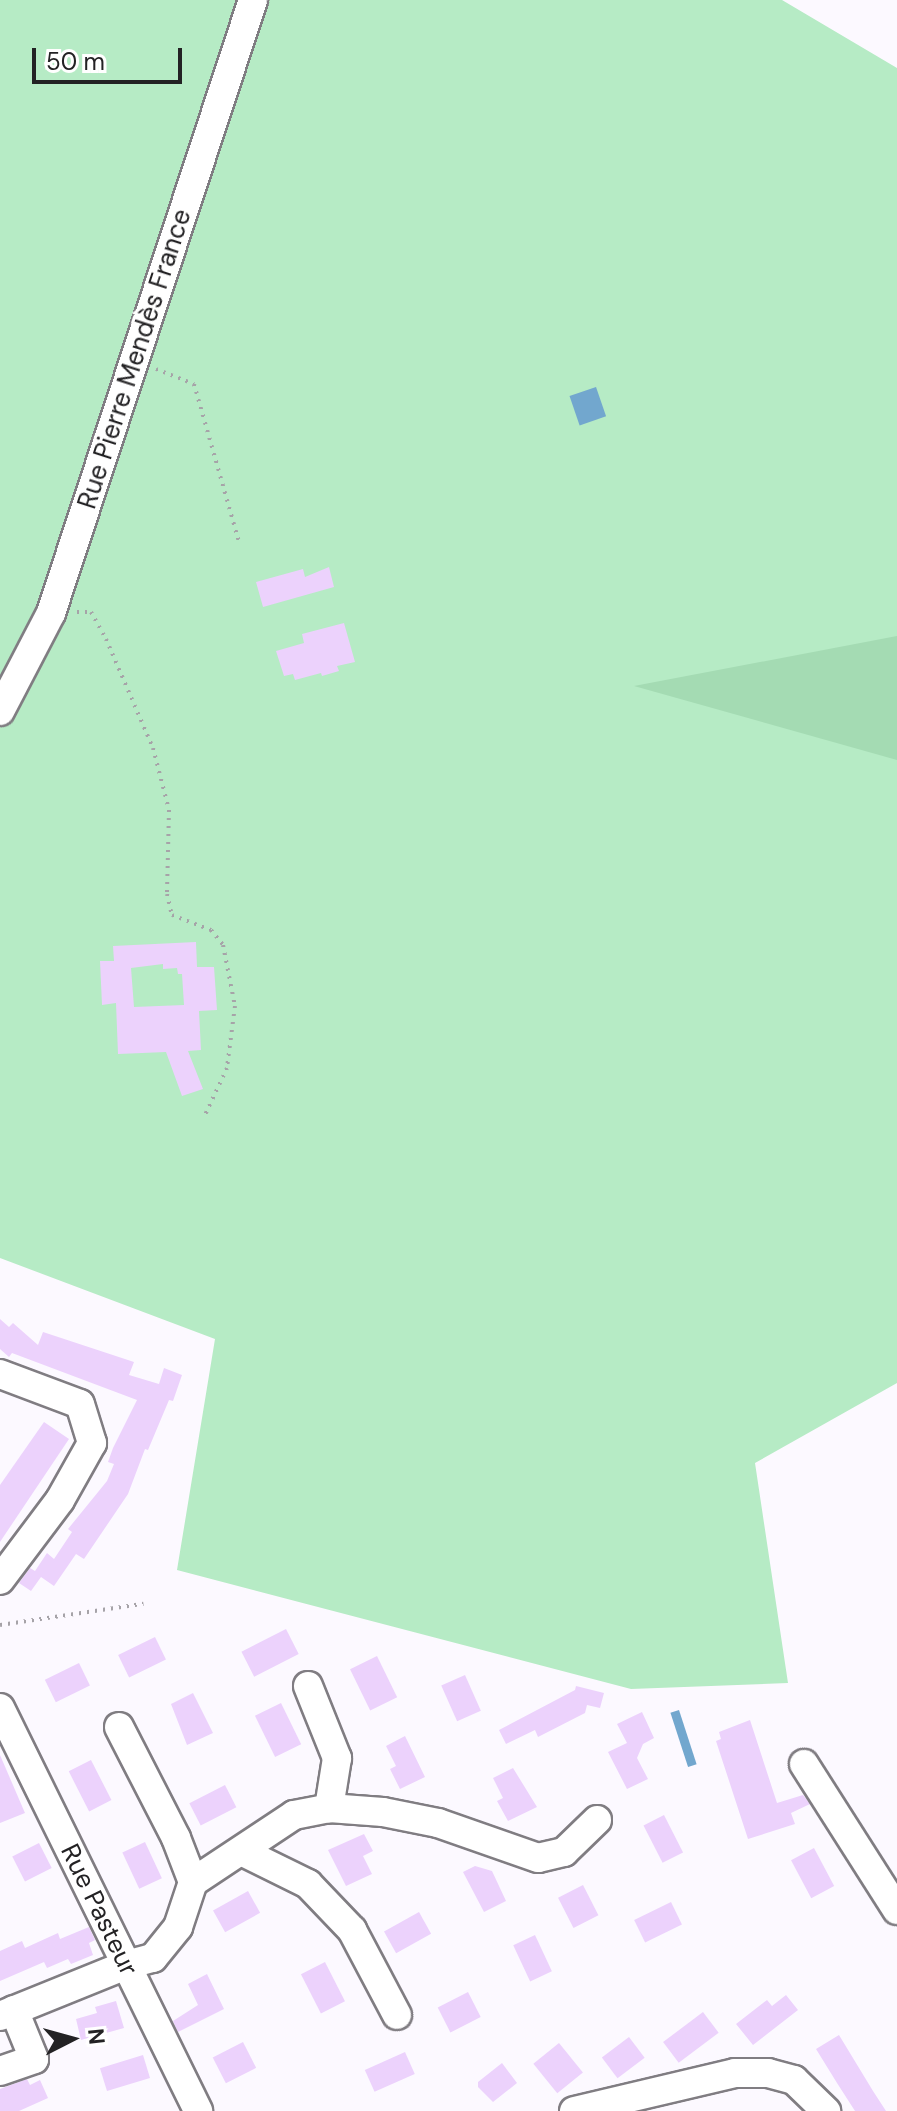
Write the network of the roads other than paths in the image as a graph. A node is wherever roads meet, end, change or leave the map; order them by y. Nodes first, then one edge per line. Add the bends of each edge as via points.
1 (253, 0) edge
2 (0, 711) edge
3 (0, 1374) edge
4 (0, 1580) edge
5 (308, 1686) dead end
6 (0, 1708) edge
7 (119, 1727) dead end
8 (804, 1764) dead end
9 (329, 1808) junction
10 (597, 1820) dead end
11 (241, 1851) junction
12 (193, 1882) junction
13 (897, 1910) edge
14 (126, 1965) junction
15 (7, 2013) edge
16 (397, 2015) dead end
17 (0, 2071) edge
18 (198, 2111) edge
19 (574, 2111) edge
20 (826, 2111) edge

1 - 2 street, Rue Pierre Mendès France via 51,613
3 - 4 street via 80,1404 92,1443 60,1500
5 - 9 street via 337,1758
6 - 14 street, Rue Pasteur
7 - 12 street
8 - 13 street
9 - 10 street via 438,1823 538,1858 564,1852
9 - 11 street via 294,1815
11 - 12 street
11 - 16 street via 308,1884 352,1930
12 - 14 street via 178,1927 153,1958
14 - 15 street
14 - 18 street, Rue Pasteur
15 - 17 street via 34,2059
19 - 20 street via 746,2073 768,2073 794,2080

